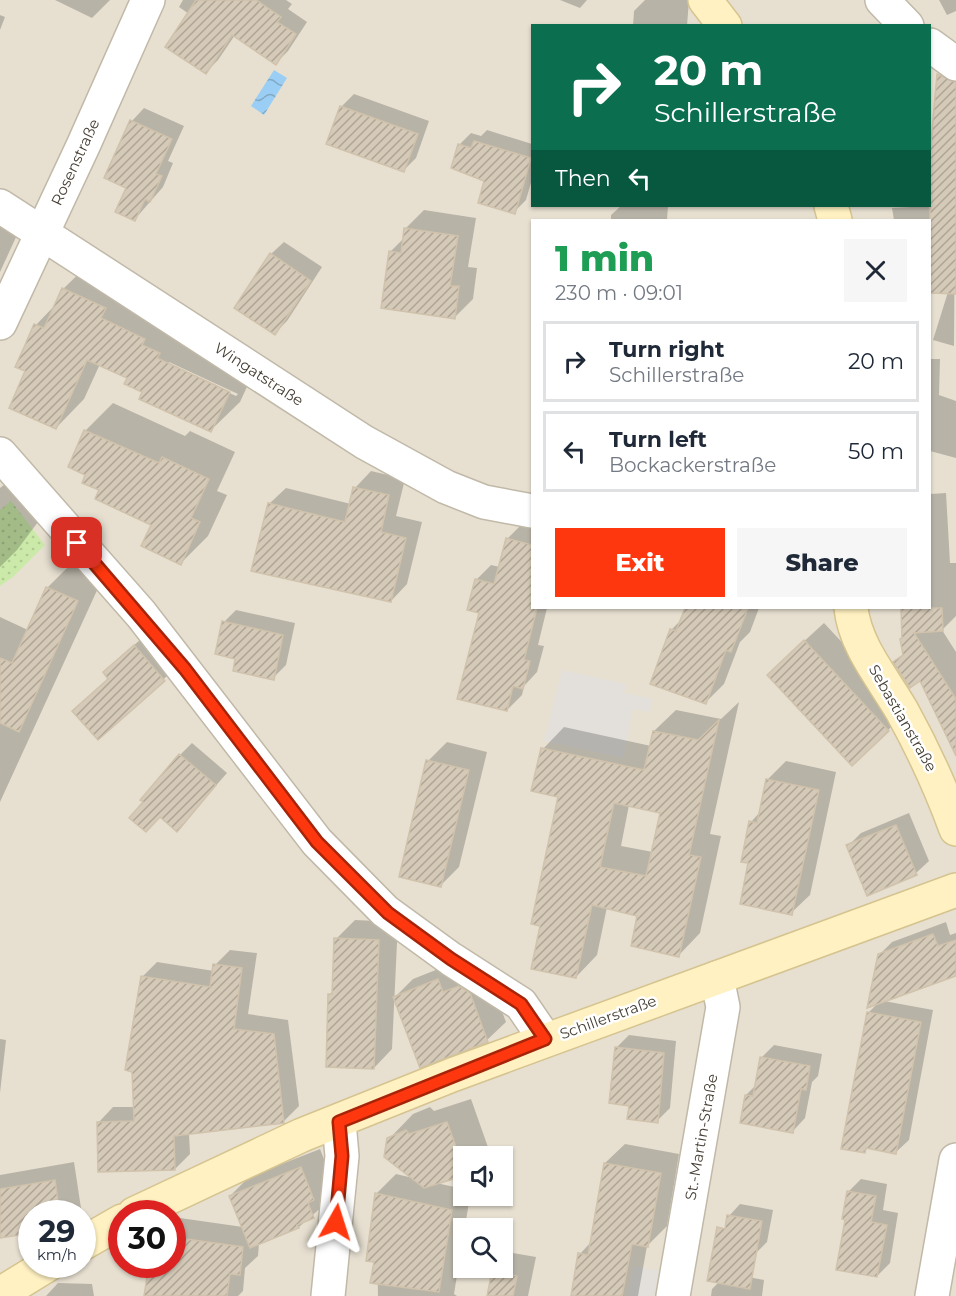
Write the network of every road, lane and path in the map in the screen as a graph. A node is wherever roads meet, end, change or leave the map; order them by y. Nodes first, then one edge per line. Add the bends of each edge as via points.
1 (148, 0) edge
2 (705, 0) edge
3 (882, 0) edge
4 (723, 24) edge
5 (905, 24) edge
6 (931, 46) edge
7 (956, 64) edge
8 (0, 206) edge
9 (41, 233) junction
10 (0, 323) edge
11 (0, 454) edge
12 (531, 511) edge
13 (851, 609) edge
14 (956, 829) edge
15 (956, 890) edge
16 (717, 978) junction
17 (545, 1039) junction
18 (339, 1122) junction
19 (956, 1160) edge
20 (164, 1200) edge
21 (26, 1278) edge
22 (0, 1294) edge
23 (328, 1296) edge
24 (673, 1296) edge
25 (932, 1296) edge

1 - 9 street, Rosenstraße
2 - 4 street
3 - 5 street
6 - 7 street
8 - 9 street, Wingatstraße
9 - 10 street, Rosenstraße
9 - 12 street, Wingatstraße via 364,442 446,487 484,502
11 - 17 street via 141,614 317,842 388,913 521,1004
13 - 14 street, Sebastianstraße via 852,620 872,664 935,774
15 - 16 street, Schillerstraße
16 - 17 street, Schillerstraße
16 - 24 street, St.-Martin-Straße via 723,1007
17 - 18 street, Schillerstraße
18 - 20 street, Schillerstraße via 302,1135
18 - 23 street via 342,1156
19 - 25 street
21 - 22 street

